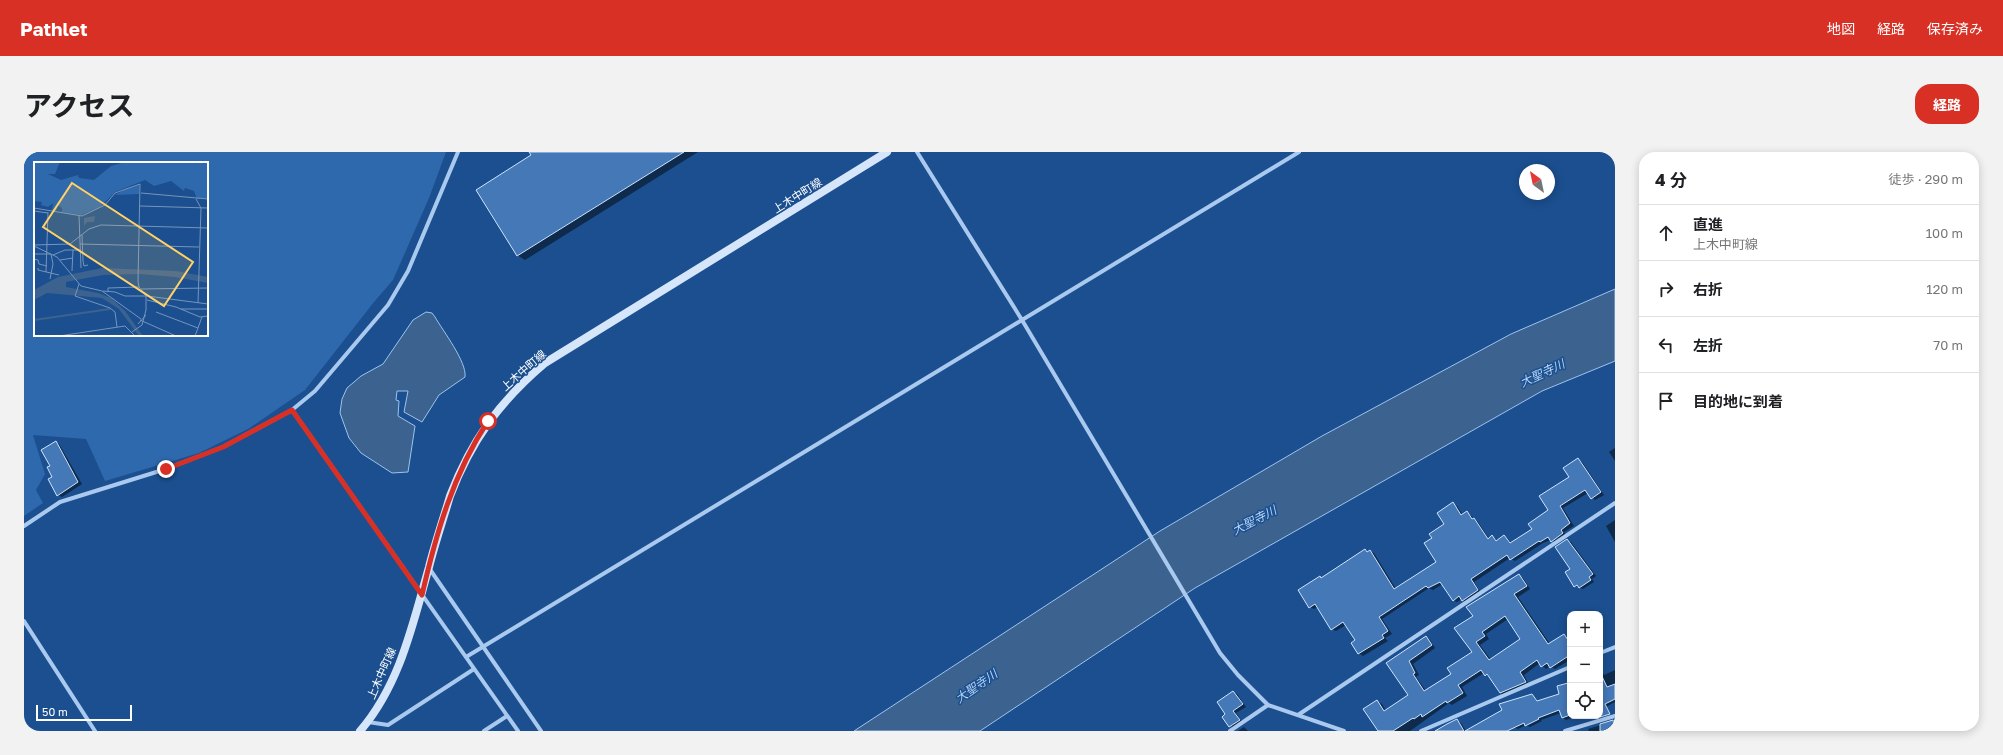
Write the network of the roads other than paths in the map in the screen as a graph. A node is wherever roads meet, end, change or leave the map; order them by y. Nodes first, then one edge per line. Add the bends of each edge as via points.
1 (458, 152) edge
2 (887, 152) edge
3 (917, 152) edge
4 (1299, 152) edge
5 (1022, 320) junction
6 (292, 410) junction
7 (1615, 503) edge
8 (24, 526) edge
9 (428, 568) junction
10 (422, 595) junction
11 (24, 621) edge
12 (483, 646) junction
13 (1615, 647) edge
14 (1603, 652) edge
15 (466, 657) junction
16 (1567, 668) edge
17 (474, 669) junction
18 (1268, 704) junction
19 (1298, 715) junction
20 (507, 716) junction
21 (1615, 716) edge
22 (368, 722) junction
23 (95, 731) edge
24 (360, 731) edge
25 (484, 731) edge
26 (518, 731) edge
27 (541, 731) edge
28 (1230, 731) edge
29 (1344, 731) edge
30 (1421, 731) edge
31 (1565, 731) edge

1 - 6 street via 408,271 388,305 319,386
2 - 9 main road, 上木中町線 via 544,363 523,381 488,421 467,456 450,496
3 - 5 street
4 - 5 street
5 - 12 street
5 - 18 street via 1220,653
6 - 8 street via 223,447 194,459 60,502
6 - 10 street
7 - 19 street
9 - 10 main road, 上木中町線
9 - 12 street
10 - 15 street
10 - 22 main road, 上木中町線 via 408,640 387,692
11 - 23 street
12 - 15 street
12 - 27 street
13 - 14 street
15 - 17 street
16 - 30 street
17 - 20 street
17 - 22 street via 388,725
18 - 19 street
18 - 28 street
19 - 29 street
20 - 25 street
20 - 26 street
21 - 31 street
22 - 24 main road, 上木中町線

